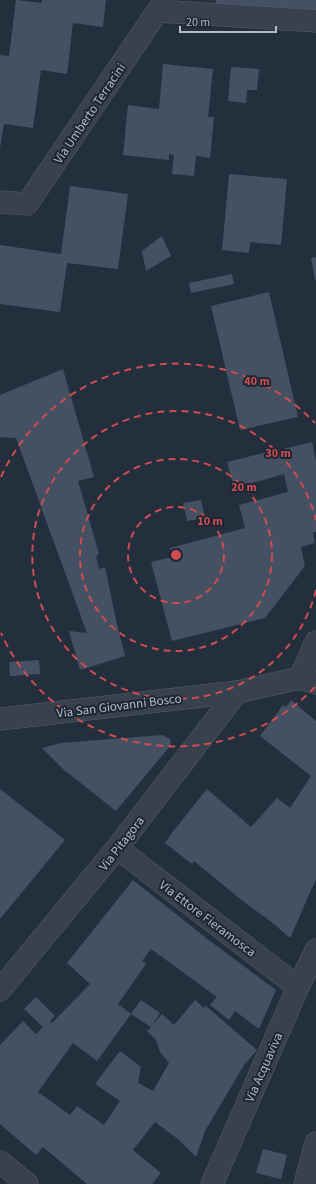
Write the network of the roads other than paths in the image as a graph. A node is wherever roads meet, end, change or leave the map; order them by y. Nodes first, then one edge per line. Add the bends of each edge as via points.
1 (162, 6) edge
2 (316, 21) edge
3 (0, 202) edge
4 (316, 642) edge
5 (308, 680) edge
6 (237, 692) junction
7 (0, 719) edge
8 (117, 848) junction
9 (316, 950) edge
10 (298, 987) junction
11 (0, 990) edge
12 (316, 1143) edge
13 (0, 1162) edge
14 (309, 1179) edge
15 (27, 1184) edge
16 (212, 1184) edge

1 - 2 street
1 - 3 street, Via Umberto Terracini via 27,204
4 - 5 street
5 - 6 street, Via San Giovanni Bosco
6 - 7 street, Via San Giovanni Bosco
6 - 8 street, Via Pitagora
8 - 10 street, Via Ettore Fieramosca
8 - 11 street, Via Pitagora
9 - 10 street, Via Acquaviva
10 - 16 street, Via Acquaviva
12 - 14 street
13 - 15 street

